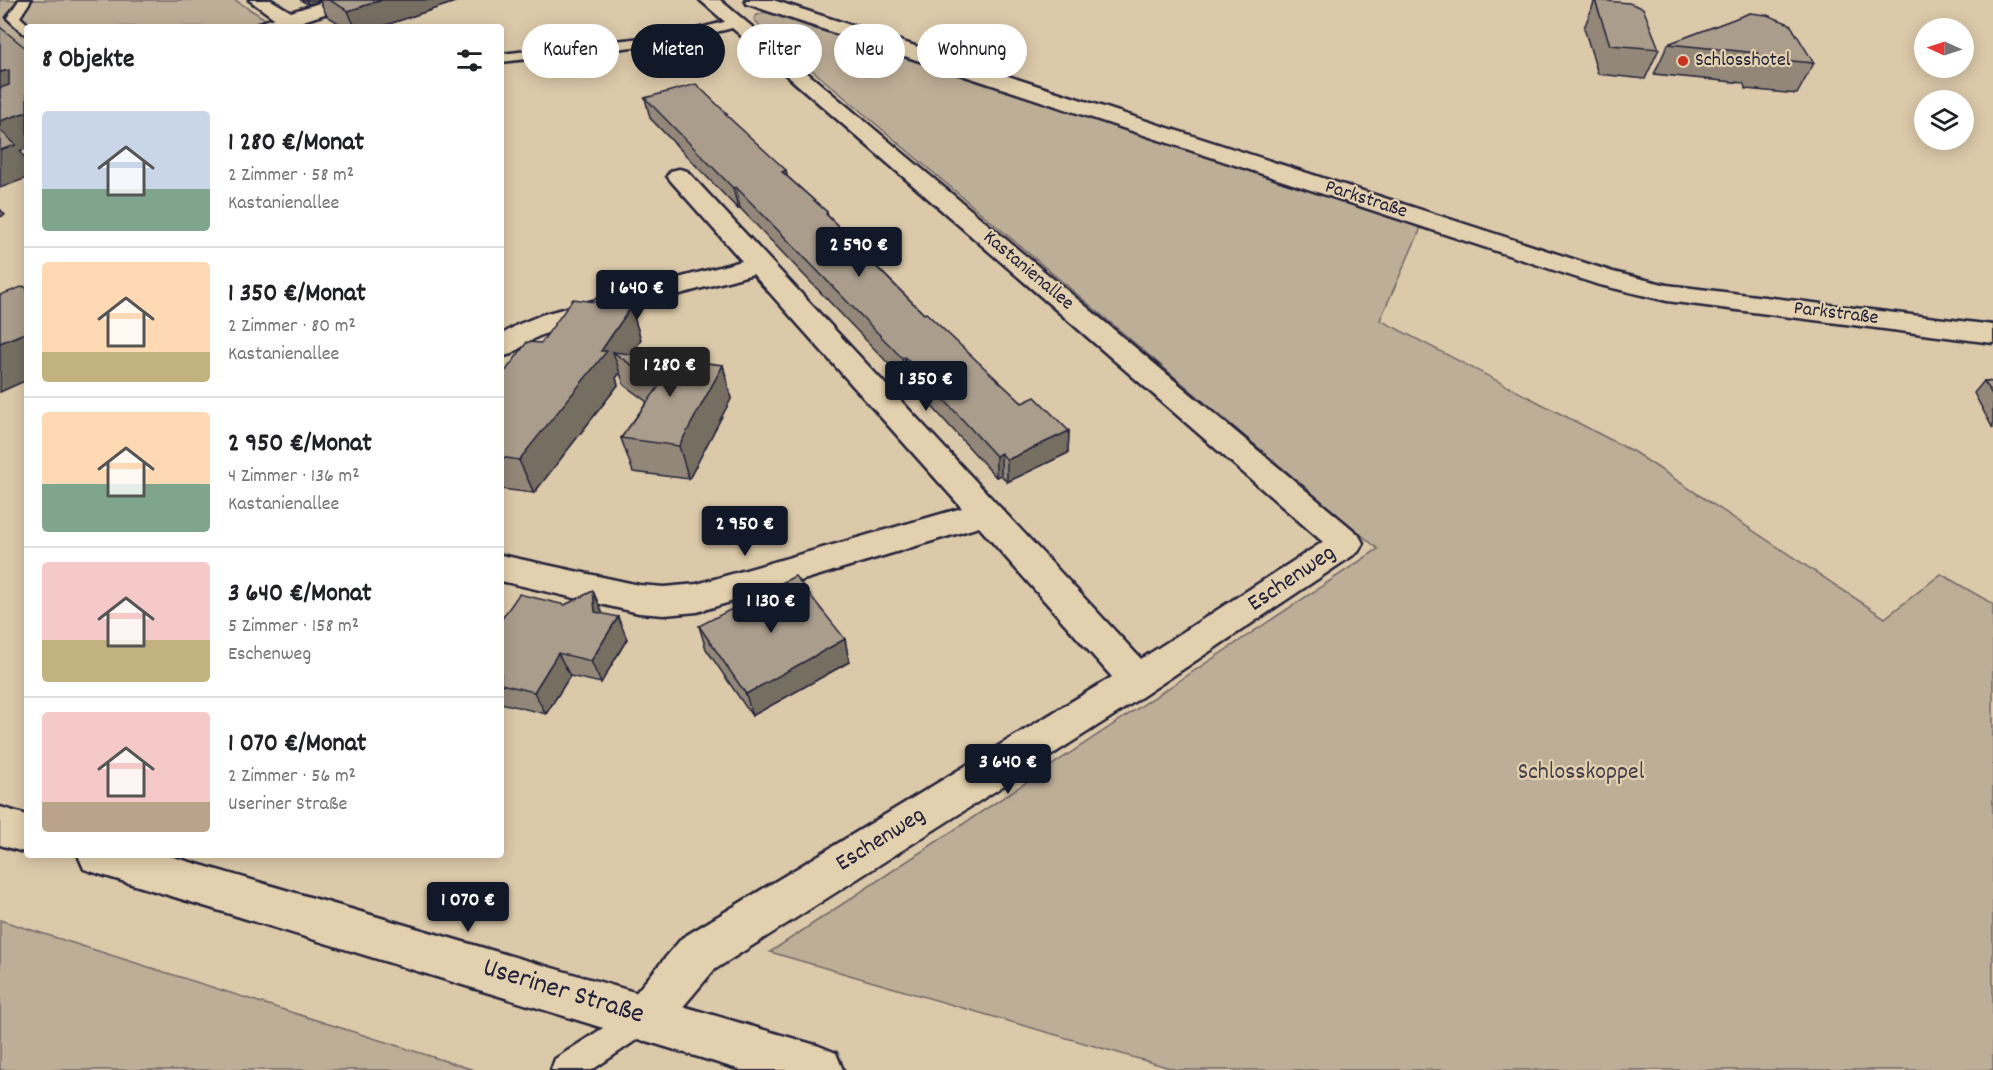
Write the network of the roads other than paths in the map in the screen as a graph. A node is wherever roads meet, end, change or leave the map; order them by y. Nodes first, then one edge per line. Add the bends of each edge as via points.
1 (25, 0) edge
2 (258, 0) edge
3 (348, 0) edge
4 (709, 0) edge
5 (754, 0) edge
6 (289, 19) junction
7 (736, 23) junction
8 (275, 24) edge
9 (24, 27) edge
10 (504, 58) edge
11 (680, 176) dead end
12 (760, 264) junction
13 (1993, 334) edge
14 (504, 346) edge
15 (986, 513) junction
16 (1346, 543) joint
17 (504, 569) edge
18 (1138, 680) junction
19 (0, 826) edge
20 (24, 833) edge
21 (109, 858) edge
22 (644, 1018) junction
23 (566, 1070) edge
24 (819, 1070) edge

1 - 9 lane via 13,18
2 - 6 street
3 - 6 street
4 - 7 street, Kastanienallee
5 - 13 street, Parkstraße via 1605,278 1667,293
6 - 8 street
7 - 10 lane via 677,38
7 - 16 street, Kastanienallee
11 - 12 street
12 - 14 street via 554,320
12 - 15 street
15 - 17 street via 697,598 639,598
15 - 18 street
16 - 18 street, Eschenweg
18 - 22 street, Eschenweg via 698,954
19 - 20 street
21 - 22 street, Useriner Straße
22 - 23 lane
22 - 24 street, Useriner Straße

